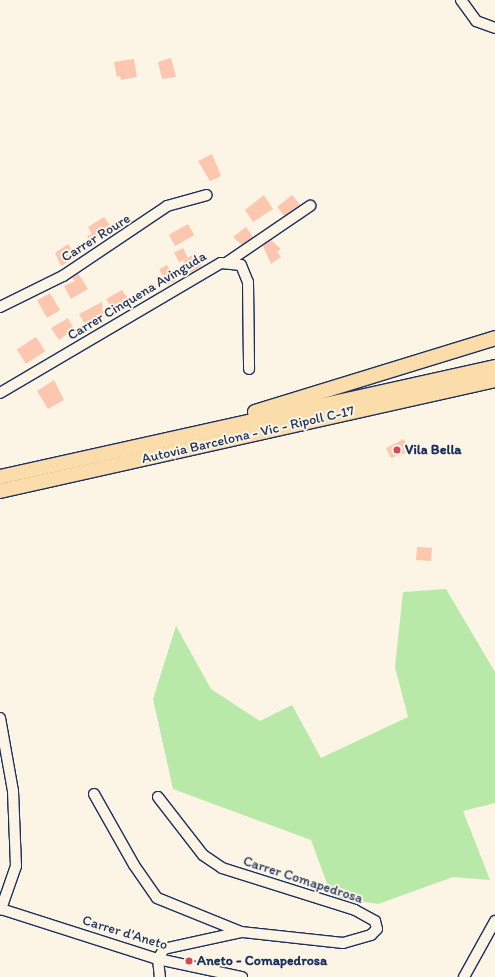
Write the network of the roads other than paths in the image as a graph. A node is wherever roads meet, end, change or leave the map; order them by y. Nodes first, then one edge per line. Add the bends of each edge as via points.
1 (461, 0) edge
2 (495, 28) edge
3 (207, 195) dead end
4 (310, 206) dead end
5 (226, 263) junction
6 (0, 307) edge
7 (495, 338) edge
8 (495, 367) edge
9 (249, 369) dead end
10 (495, 380) edge
11 (0, 393) edge
12 (167, 440) junction
13 (0, 477) edge
14 (0, 491) edge
15 (0, 718) edge
16 (94, 794) dead end
17 (158, 797) dead end
18 (1, 909) edge
19 (495, 921) edge
20 (241, 932) junction
21 (158, 959) junction
22 (226, 976) edge
23 (160, 977) edge
24 (242, 977) edge
25 (464, 977) edge

1 - 2 street via 476,21
3 - 6 street, Carrer Roure via 167,206 63,276
4 - 5 street
5 - 9 street, Carrer Cinquena Avinguda via 241,265 248,282
5 - 11 street, Carrer Cinquena Avinguda via 221,263
7 - 12 highway
8 - 12 highway, Autovia Barcelona - Vic - Ripoll C-17
10 - 14 highway, Autovia Barcelona - Vic - Ripoll C-17
12 - 13 highway, Autovia Barcelona - Vic - Ripoll C-17
15 - 18 street via 13,791 16,866
16 - 20 street via 157,898
17 - 20 street, Carrer Comapedrosa via 203,855 222,868 355,910 375,921 377,929 372,936 343,943
18 - 21 street, Carrer d'Aneto
19 - 25 street
20 - 21 street, Carrer Comapedrosa via 164,949
21 - 22 street, Carrer d'Aneto
21 - 23 street
22 - 24 street, Carrer d'Aneto

